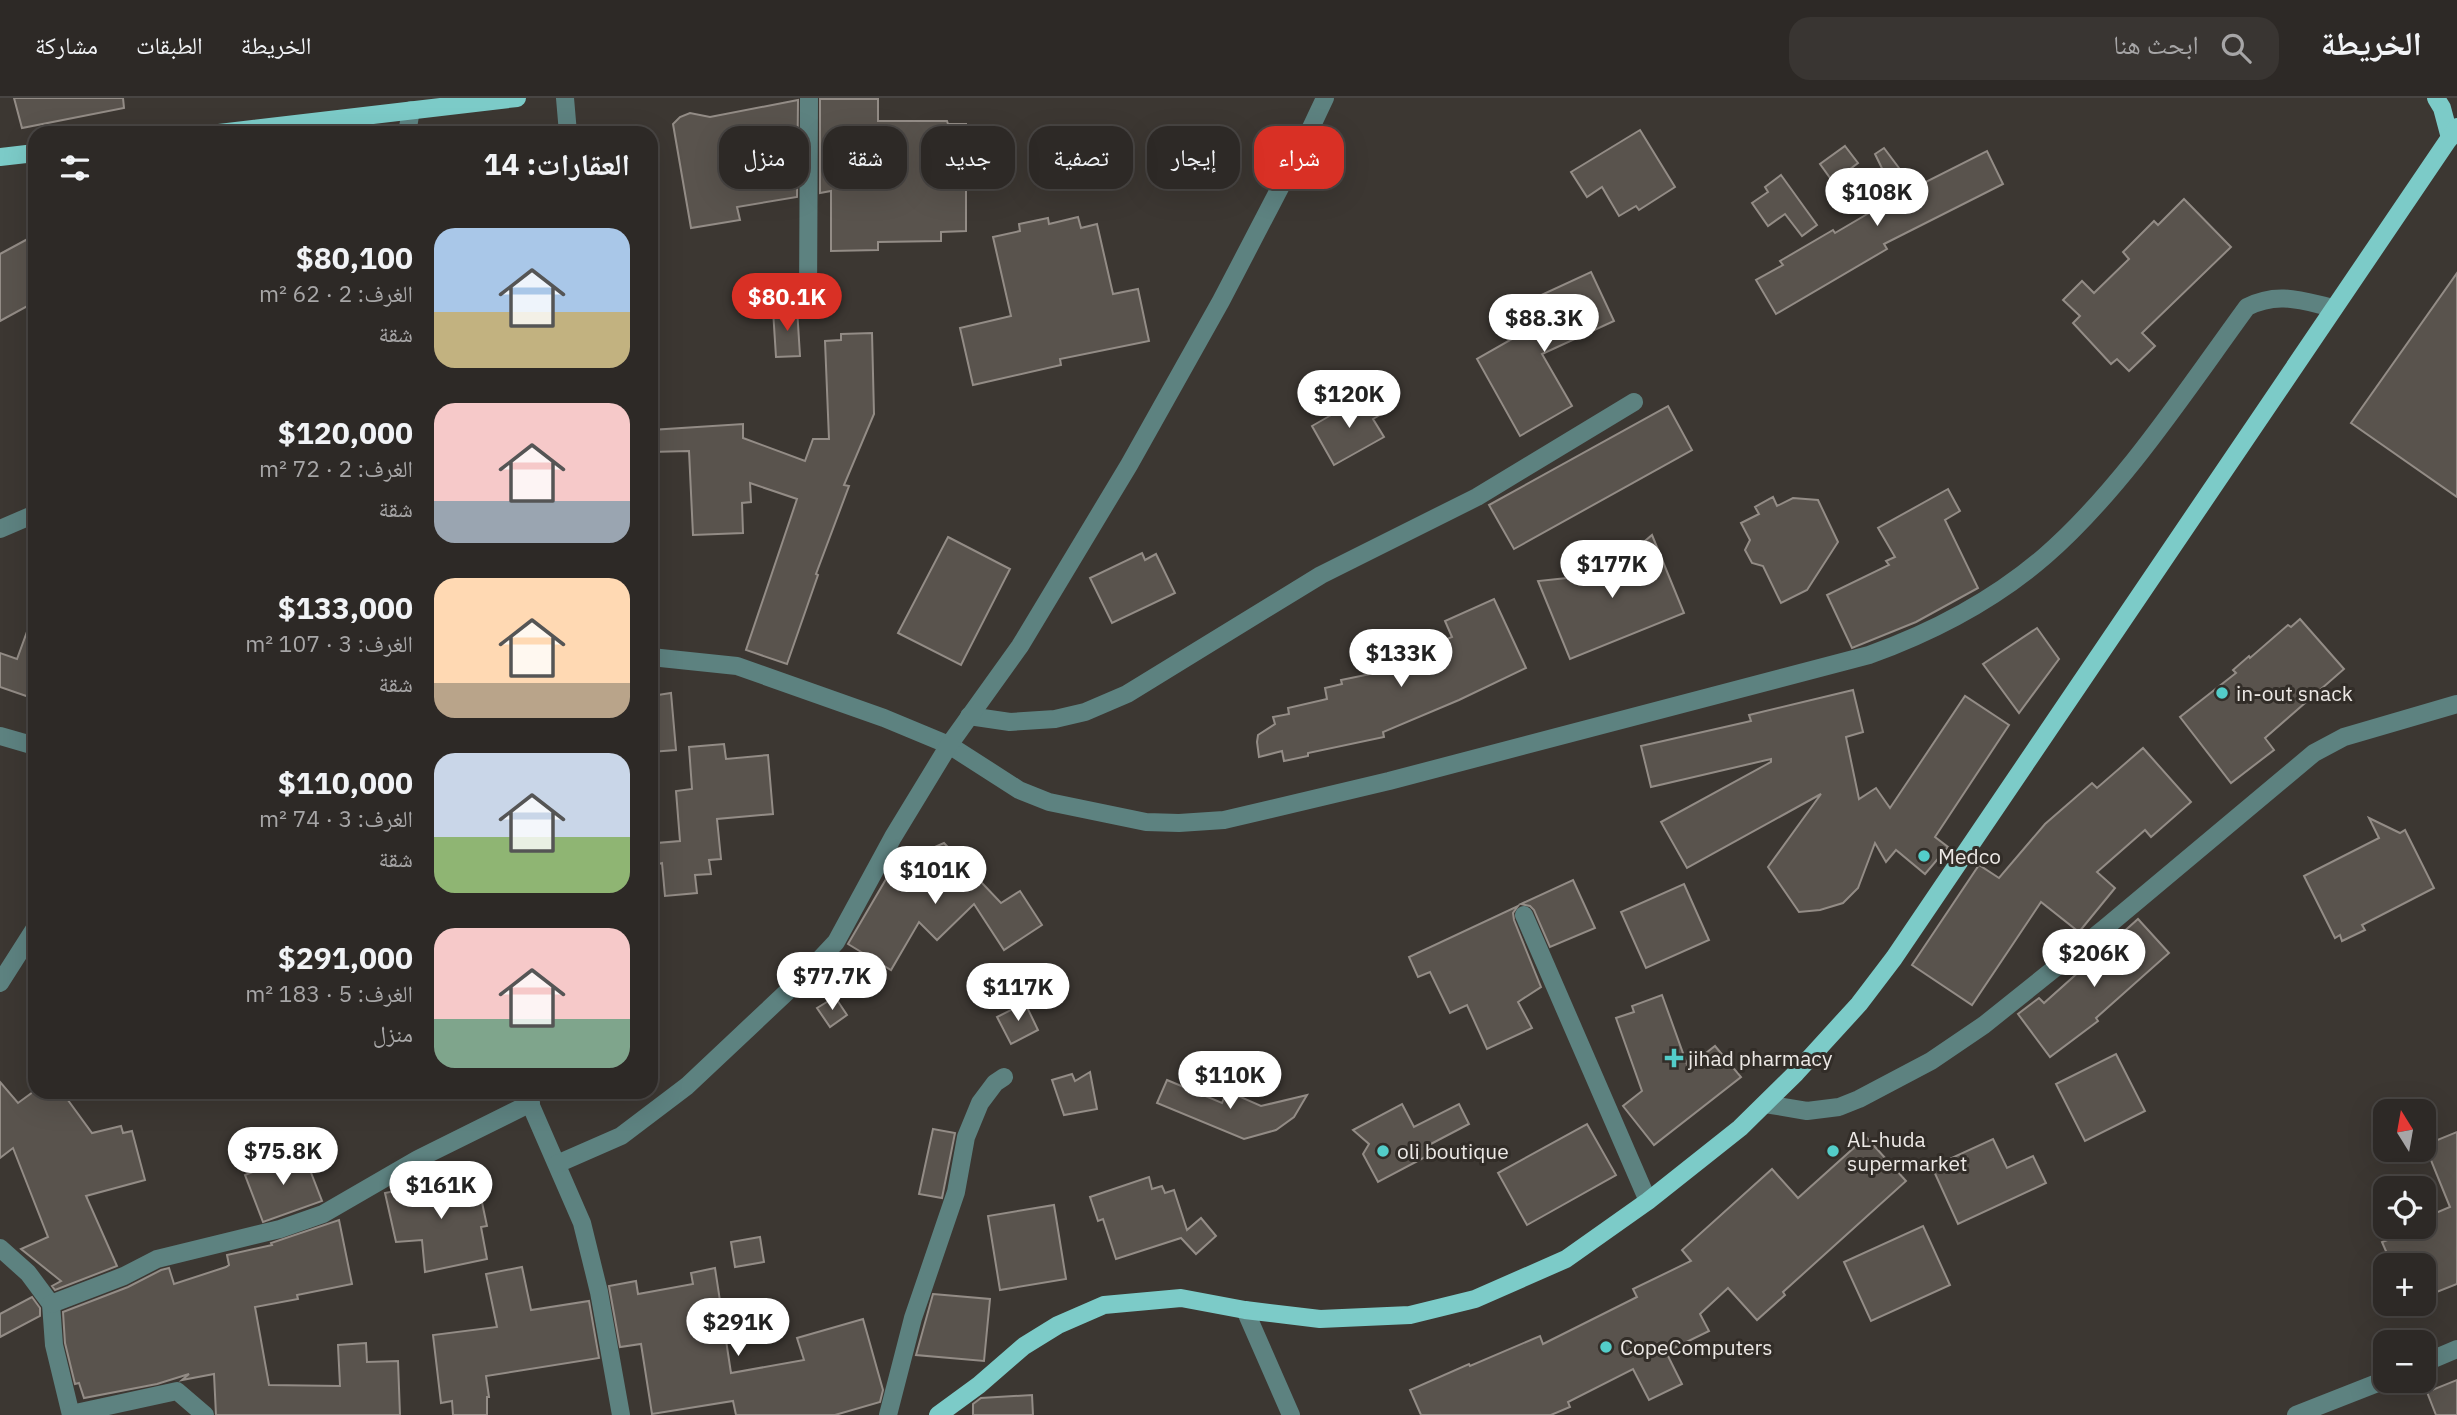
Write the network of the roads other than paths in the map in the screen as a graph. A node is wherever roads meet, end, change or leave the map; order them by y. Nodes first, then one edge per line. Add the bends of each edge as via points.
1 (517, 98) edge
2 (565, 98) edge
3 (809, 98) edge
4 (1325, 98) edge
5 (2436, 98) edge
6 (411, 110) junction
7 (277, 126) edge
8 (408, 126) edge
9 (567, 126) edge
10 (2454, 132) edge
11 (28, 154) edge
12 (0, 157) edge
13 (808, 300) dead end
14 (2334, 309) junction
15 (1634, 402) dead end
16 (28, 517) edge
17 (0, 529) edge
18 (658, 658) edge
19 (2457, 704) edge
20 (969, 716) junction
21 (0, 736) edge
22 (28, 744) edge
23 (949, 745) junction
24 (1524, 915) dead end
25 (28, 939) edge
26 (0, 984) edge
27 (1004, 1077) dead end
28 (524, 1099) edge
29 (529, 1099) edge
30 (1765, 1104) junction
31 (557, 1164) junction
32 (1648, 1201) junction
33 (0, 1248) edge
34 (51, 1304) junction
35 (1245, 1310) junction
36 (2457, 1349) edge
37 (2436, 1358) edge
38 (2373, 1385) edge
39 (71, 1415) edge
40 (205, 1415) edge
41 (621, 1415) edge
42 (888, 1415) edge
43 (938, 1415) edge
44 (1291, 1415) edge
45 (2296, 1415) edge

1 - 6 main road
2 - 9 street
3 - 13 street
4 - 20 street via 1221,301 1129,465 1020,646
5 - 10 main road
6 - 7 main road
6 - 8 street
10 - 14 main road
11 - 12 main road
14 - 23 street via 2280,297 2247,307 2119,477 2045,556 1986,599 1926,632 1869,655 1403,778 1224,820 1146,822 1049,802 1019,790
14 - 30 main road via 1894,958 1859,1004
15 - 20 street via 1478,497 1321,575 1127,694 1055,719 1010,722
16 - 17 street
18 - 23 street via 737,666
19 - 30 street via 2344,737 2314,753 2004,1009 1931,1061 1839,1107 1807,1111
20 - 23 street
21 - 22 street
23 - 31 street via 836,942 687,1086 621,1136
24 - 32 street
25 - 26 street
27 - 42 street via 980,1103 967,1137 956,1192 913,1318
28 - 34 street via 323,1214 157,1259
29 - 31 street
30 - 32 main road
31 - 41 street via 582,1223
32 - 35 main road via 1566,1259 1475,1299 1379,1318 1320,1319
33 - 34 street via 28,1273
34 - 39 street via 54,1345
35 - 43 main road via 1181,1298 1104,1305 1024,1346
35 - 44 street
36 - 37 street
38 - 45 street
39 - 40 street via 177,1391

